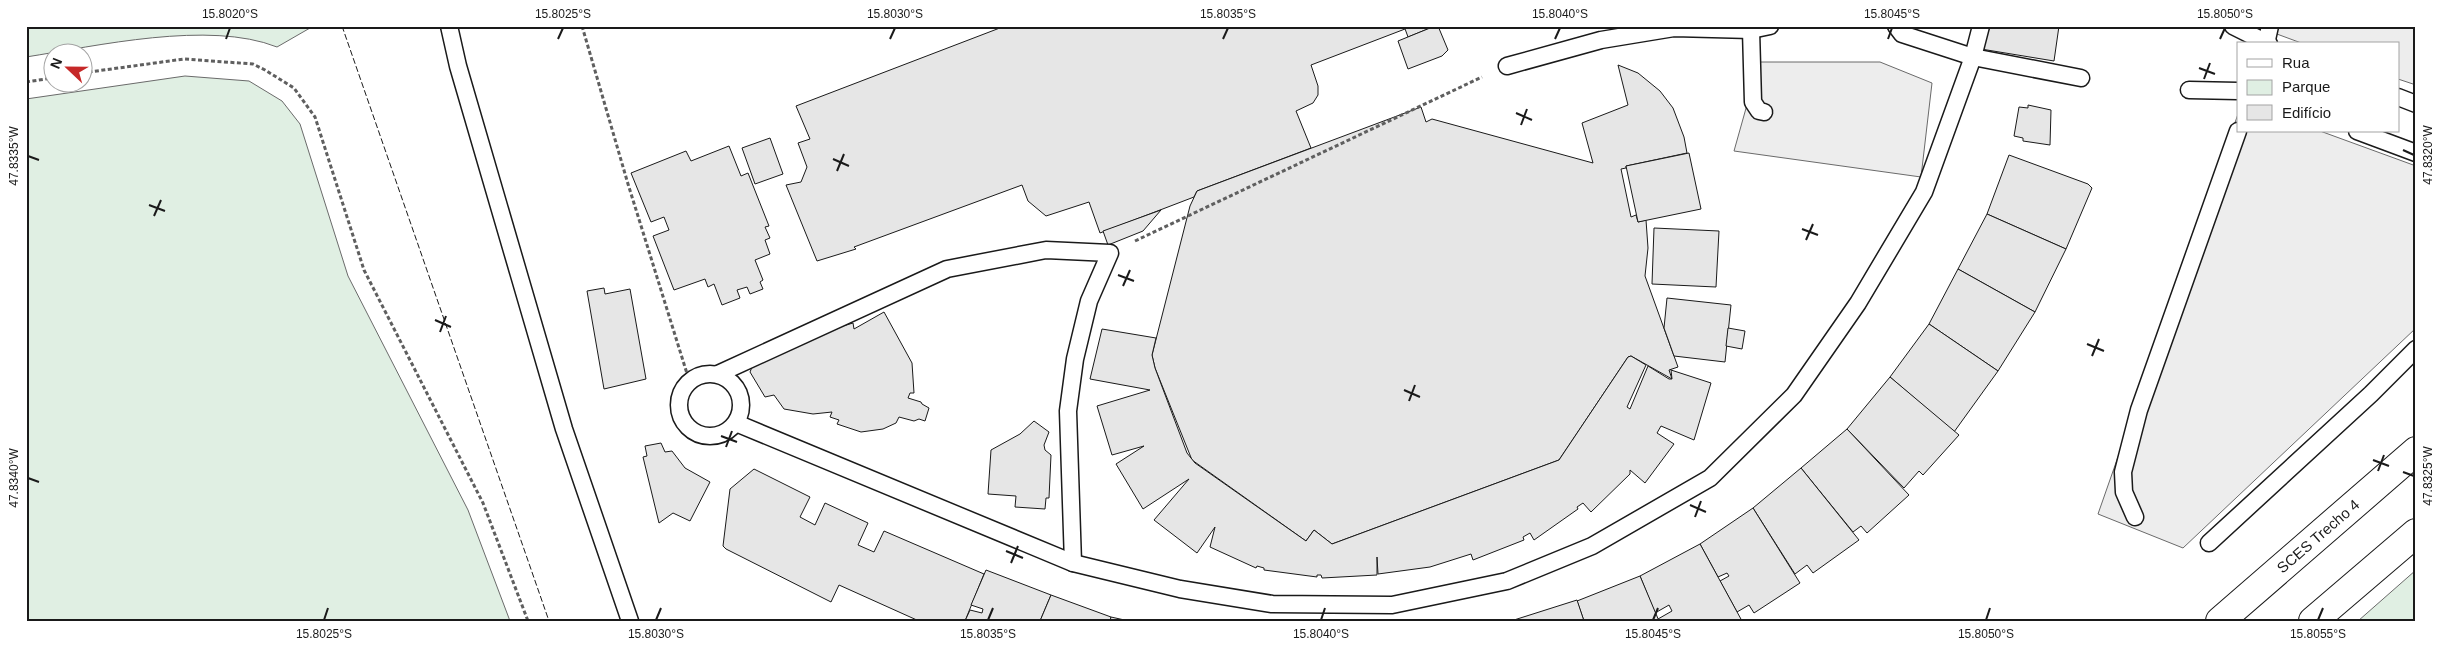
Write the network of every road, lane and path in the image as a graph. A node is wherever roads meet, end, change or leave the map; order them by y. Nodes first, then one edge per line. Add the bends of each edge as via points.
1 (449, 26) edge
2 (582, 26) edge
3 (1770, 26) edge
4 (1896, 26) edge
5 (1980, 26) edge
6 (2233, 26) edge
7 (2270, 26) edge
8 (1751, 30) junction
9 (2265, 42) edge
10 (2267, 42) edge
11 (1973, 57) junction
12 (1506, 66) joint
13 (92, 73) edge
14 (2081, 78) dead end
15 (42, 80) edge
16 (26, 82) edge
17 (2189, 90) dead end
18 (2237, 91) edge
19 (2400, 98) edge
20 (2416, 104) edge
21 (1764, 112) dead end
22 (2238, 132) edge
23 (2361, 132) edge
24 (2416, 153) edge
25 (1110, 253) junction
26 (2416, 349) edge
27 (718, 374) junction
28 (689, 381) junction
29 (736, 424) junction
30 (2416, 452) edge
31 (2135, 517) dead end
32 (2416, 533) edge
33 (2209, 543) dead end
34 (1074, 564) junction
35 (528, 621) edge
36 (630, 621) edge
37 (2220, 621) edge
38 (2313, 621) edge

1 - 36 lane via 564,429
2 - 28 path
3 - 8 lane
4 - 11 lane via 1902,34
5 - 11 lane
6 - 9 lane
7 - 10 lane
8 - 12 lane via 1674,28 1601,40
8 - 21 lane via 1753,102 1759,111
11 - 14 lane
11 - 34 lane via 1924,192 1858,303 1794,396 1710,478 1592,546 1507,581 1392,605 1272,604 1180,589
12 - 25 path
13 - 35 path via 184,59 253,64 294,88 315,117 364,270 484,503
15 - 16 path
17 - 18 lane
19 - 20 lane
22 - 31 lane via 2139,410 2123,472 2124,492
23 - 24 lane
25 - 27 lane via 1046,250 947,269
25 - 34 lane via 1089,301 1075,359 1068,411
26 - 33 lane
27 - 28 lane via 703,374
27 - 29 lane via 735,385 738,391 742,404
28 - 29 lane via 680,394 683,423 695,433 710,437 724,433
29 - 34 lane
30 - 37 street, SCES Trecho 4
32 - 38 street

